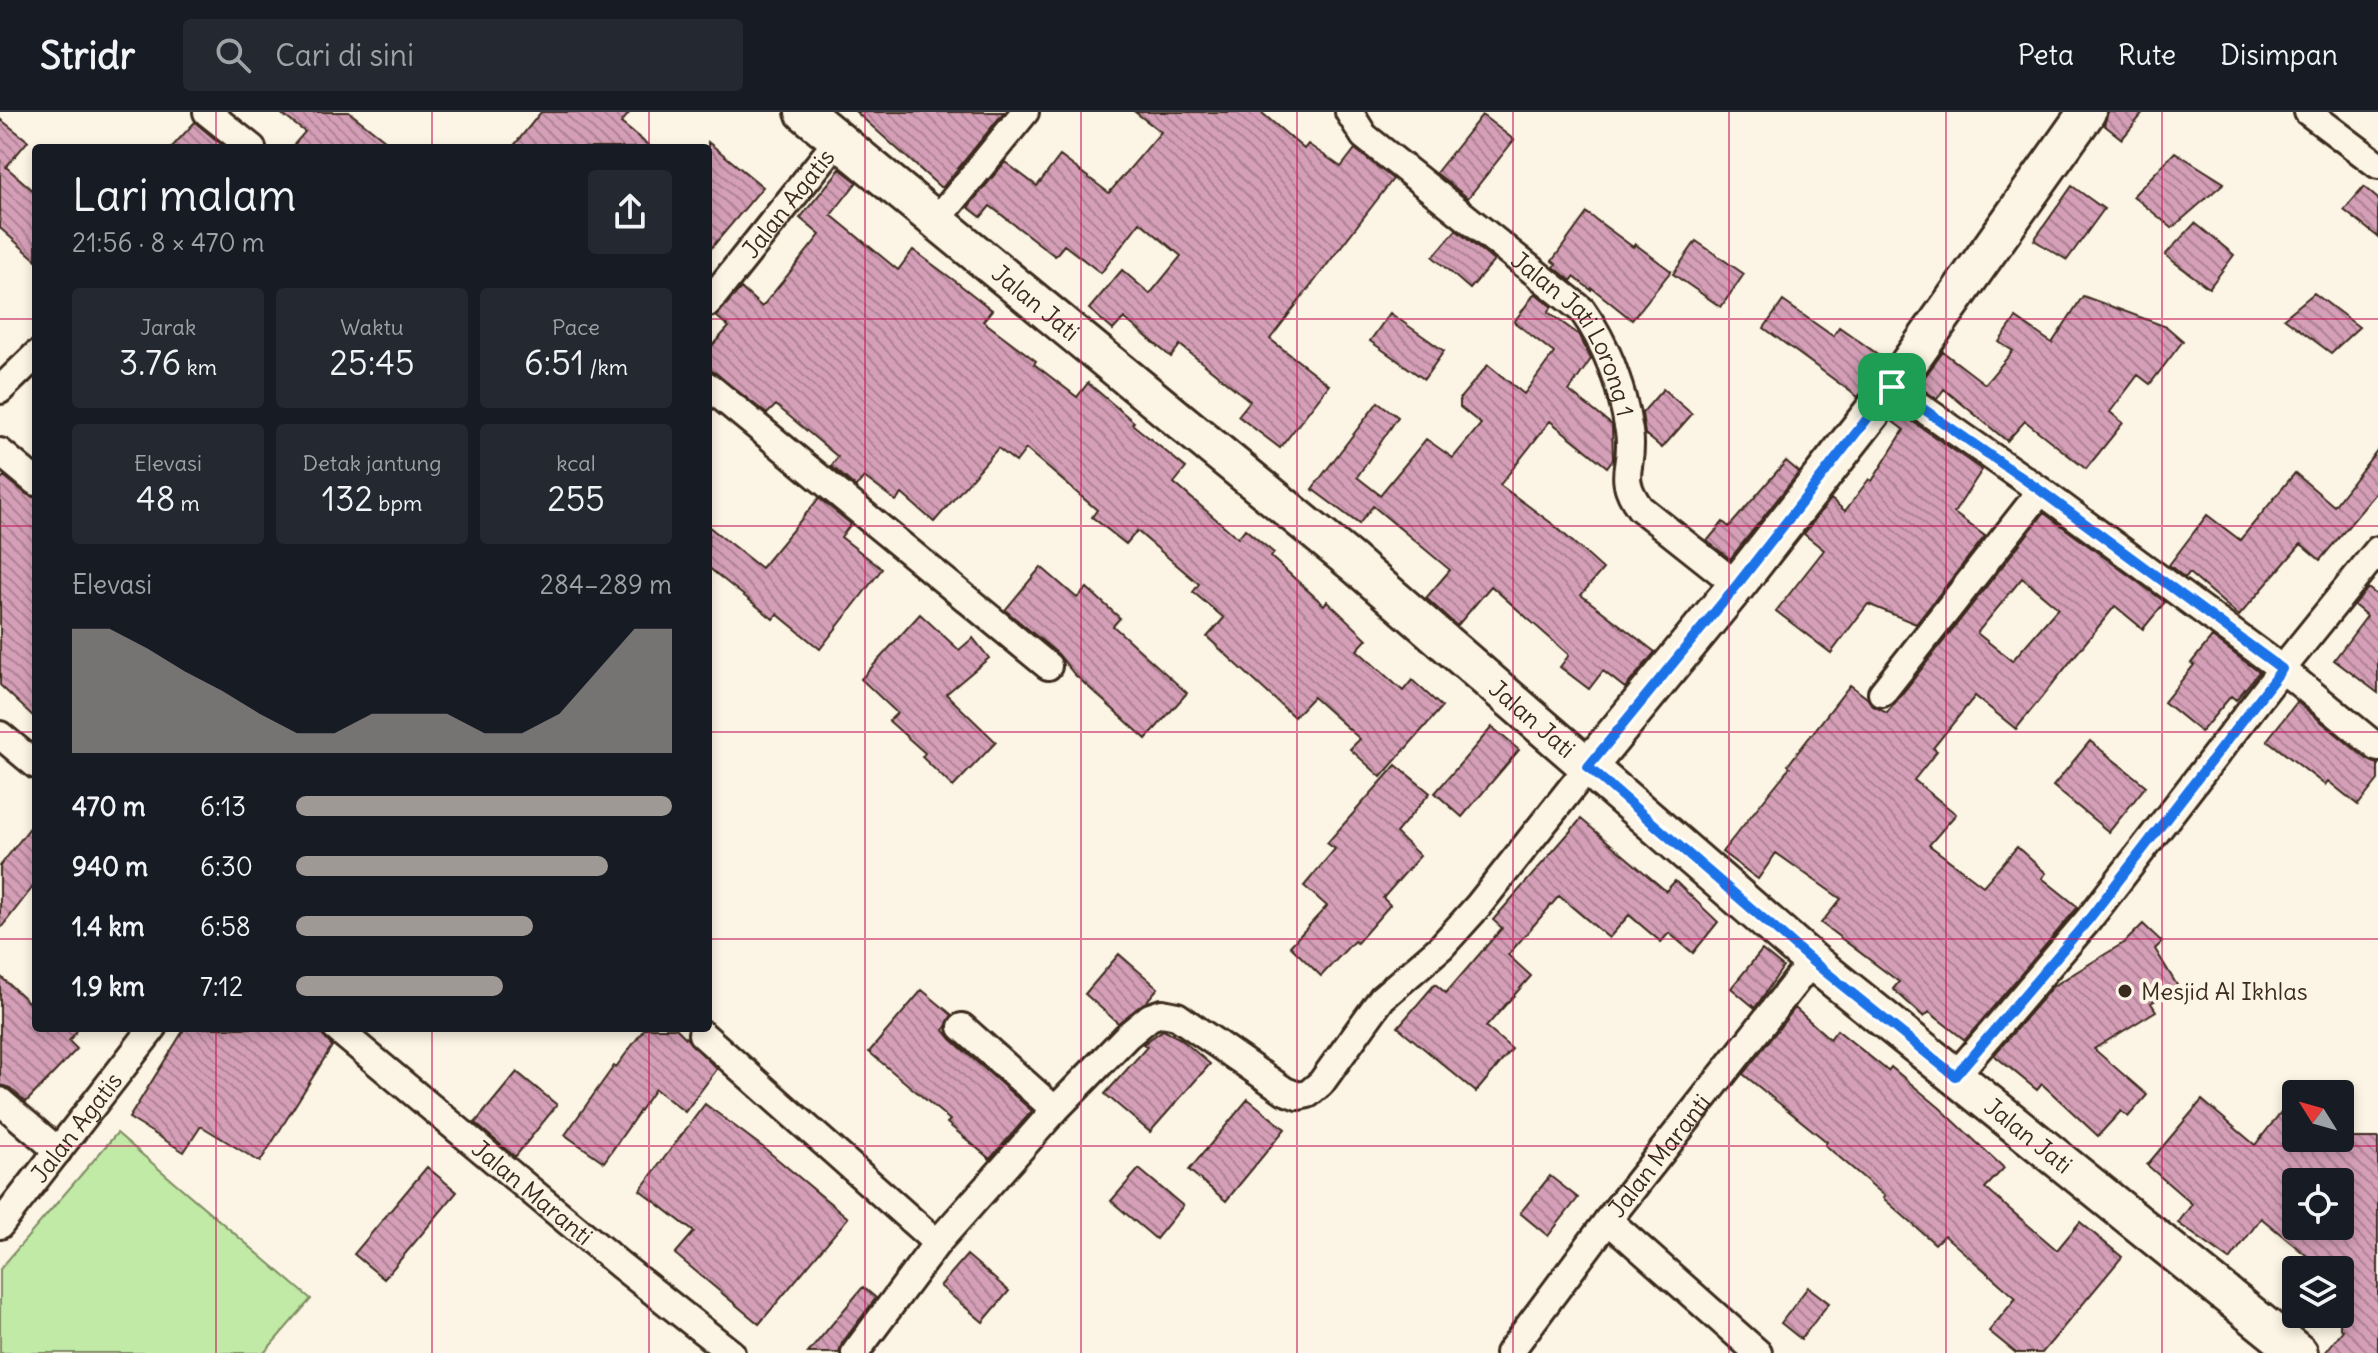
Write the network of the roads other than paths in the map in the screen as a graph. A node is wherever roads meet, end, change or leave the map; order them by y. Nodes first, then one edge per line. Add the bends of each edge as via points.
1 (207, 112) edge
2 (804, 112) edge
3 (1025, 112) edge
4 (1349, 112) edge
5 (2087, 112) edge
6 (2308, 112) edge
7 (838, 140) junction
8 (247, 144) edge
9 (2378, 165) edge
10 (937, 220) junction
11 (712, 298) edge
12 (32, 359) edge
13 (1892, 387) junction
14 (712, 389) edge
15 (0, 390) edge
16 (0, 452) edge
17 (32, 479) edge
18 (2041, 491) junction
19 (2378, 550) edge
20 (1737, 585) junction
21 (1048, 666) dead end
22 (2282, 669) junction
23 (1882, 693) dead end
24 (0, 735) edge
25 (2378, 748) edge
26 (32, 762) edge
27 (1588, 767) junction
28 (1812, 961) junction
29 (962, 1027) dead end
30 (150, 1032) edge
31 (341, 1032) edge
32 (702, 1034) dead end
33 (1955, 1076) junction
34 (0, 1101) edge
35 (1055, 1110) junction
36 (58, 1151) junction
37 (1608, 1220) junction
38 (0, 1225) edge
39 (937, 1243) junction
40 (731, 1353) edge
41 (855, 1353) edge
42 (1509, 1353) edge
43 (1758, 1353) edge
44 (2299, 1353) edge

1 - 8 street
2 - 7 street, Jalan Jati
3 - 10 street
4 - 20 street, Jalan Jati Lorong 1 via 1364,136 1582,310 1603,345 1622,398 1632,454 1628,491 1640,508
5 - 13 street
6 - 9 street
7 - 10 street, Jalan Jati
7 - 11 street, Jalan Agatis
10 - 27 street, Jalan Jati via 1352,562
12 - 15 street
13 - 18 street
13 - 20 street
14 - 21 street
16 - 17 street
18 - 22 street
18 - 23 street
19 - 22 street
20 - 27 street
22 - 25 street
22 - 33 street via 2089,919
24 - 26 street
27 - 28 street, Jalan Jati
27 - 35 street via 1478,906 1441,947 1382,998 1308,1094 1285,1091 1177,1016 1162,1013 1127,1036
28 - 33 street, Jalan Jati
28 - 37 street, Jalan Maranti
29 - 35 street
30 - 36 street, Jalan Agatis
31 - 40 street, Jalan Maranti
32 - 39 street
33 - 44 street, Jalan Jati
34 - 36 street
35 - 39 street
36 - 38 street, Jalan Agatis
37 - 42 street, Jalan Maranti
37 - 43 street
39 - 41 street

